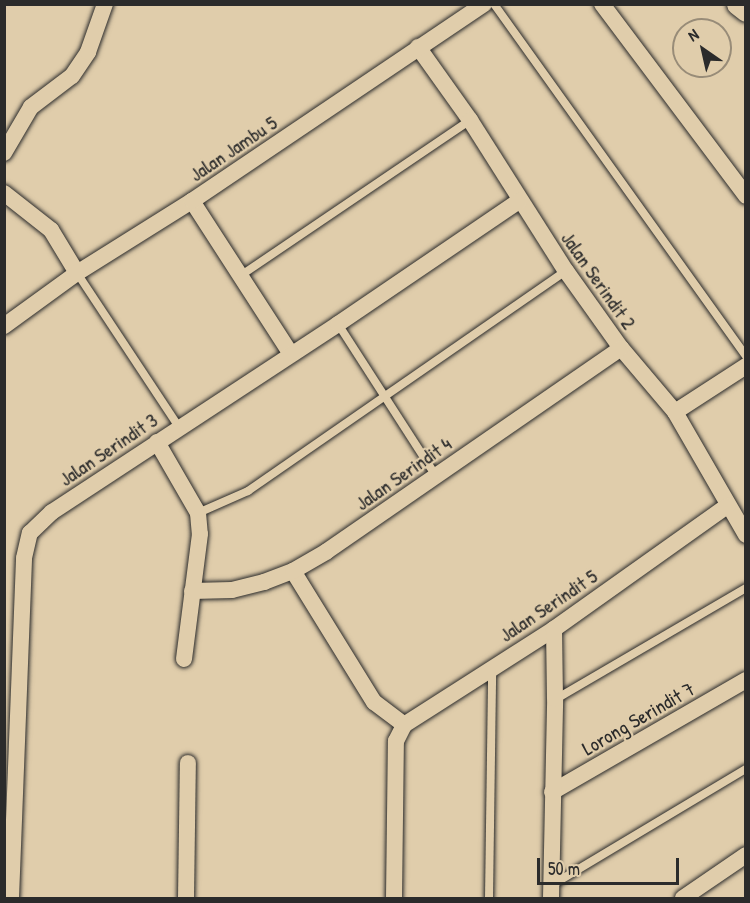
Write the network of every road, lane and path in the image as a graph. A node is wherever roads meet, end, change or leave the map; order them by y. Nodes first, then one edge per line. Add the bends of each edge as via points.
1 (105, 4) edge
2 (484, 4) edge
3 (494, 4) edge
4 (602, 4) edge
5 (737, 4) edge
6 (746, 11) edge
7 (418, 47) junction
8 (470, 120) junction
9 (4, 153) edge
10 (4, 193) edge
11 (746, 196) edge
12 (192, 201) junction
13 (519, 201) junction
14 (566, 271) junction
15 (77, 273) junction
16 (240, 276) junction
17 (338, 324) junction
18 (4, 326) edge
19 (621, 348) junction
20 (291, 354) junction
21 (746, 356) edge
22 (746, 366) edge
23 (386, 398) junction
24 (675, 412) junction
25 (180, 427) junction
26 (157, 442) junction
27 (436, 476) junction
28 (727, 506) junction
29 (198, 513) junction
30 (746, 536) edge
31 (293, 571) junction
32 (746, 588) edge
33 (192, 591) junction
34 (554, 629) junction
35 (184, 659) dead end
36 (492, 668) junction
37 (746, 681) edge
38 (12, 686) edge
39 (555, 699) junction
40 (404, 725) junction
41 (188, 763) dead end
42 (746, 769) edge
43 (552, 792) junction
44 (746, 855) edge
45 (551, 892) edge
46 (11, 898) edge
47 (186, 898) edge
48 (394, 898) edge
49 (489, 898) edge
50 (683, 898) edge

1 - 9 street via 88,52 72,76 31,107
2 - 7 street, Jalan Jambu 5
3 - 21 lane
4 - 11 street
5 - 6 street
7 - 8 street, Jalan Serindit 2
7 - 12 street, Jalan Jambu 5
8 - 13 street, Jalan Serindit 2
8 - 16 lane
10 - 15 street via 51,230
12 - 15 street, Jalan Jambu 5
12 - 16 street
13 - 14 street, Jalan Serindit 2
13 - 17 street, Jalan Serindit 3
14 - 19 street, Jalan Serindit 2
14 - 23 lane
15 - 18 street, Jalan Jambu 5
15 - 25 lane
16 - 20 street
17 - 20 street, Jalan Serindit 3
17 - 23 lane
19 - 24 street, Jalan Serindit 2
19 - 27 street, Jalan Serindit 4
20 - 25 street, Jalan Serindit 3
22 - 24 street
23 - 27 lane
23 - 29 lane via 248,491
24 - 28 street, Jalan Serindit 2
25 - 26 street, Jalan Serindit 3
26 - 29 street
26 - 38 street, Jalan Serindit 3 via 52,512 30,533 24,558
27 - 31 street, Jalan Serindit 4
28 - 30 street, Jalan Serindit 2
28 - 34 street, Jalan Serindit 5
29 - 33 street via 200,534
31 - 33 street, Jalan Serindit 4 via 232,590
31 - 40 street via 374,702
32 - 39 lane
33 - 35 street
34 - 36 street, Jalan Serindit 5
34 - 39 street
36 - 40 street, Jalan Serindit 5
36 - 49 lane
37 - 43 street, Lorong Serindit 7
38 - 46 street, Jalan Serindit 3
39 - 43 street
40 - 48 street via 396,741
41 - 47 street
42 - 45 lane
43 - 45 street
44 - 50 street

